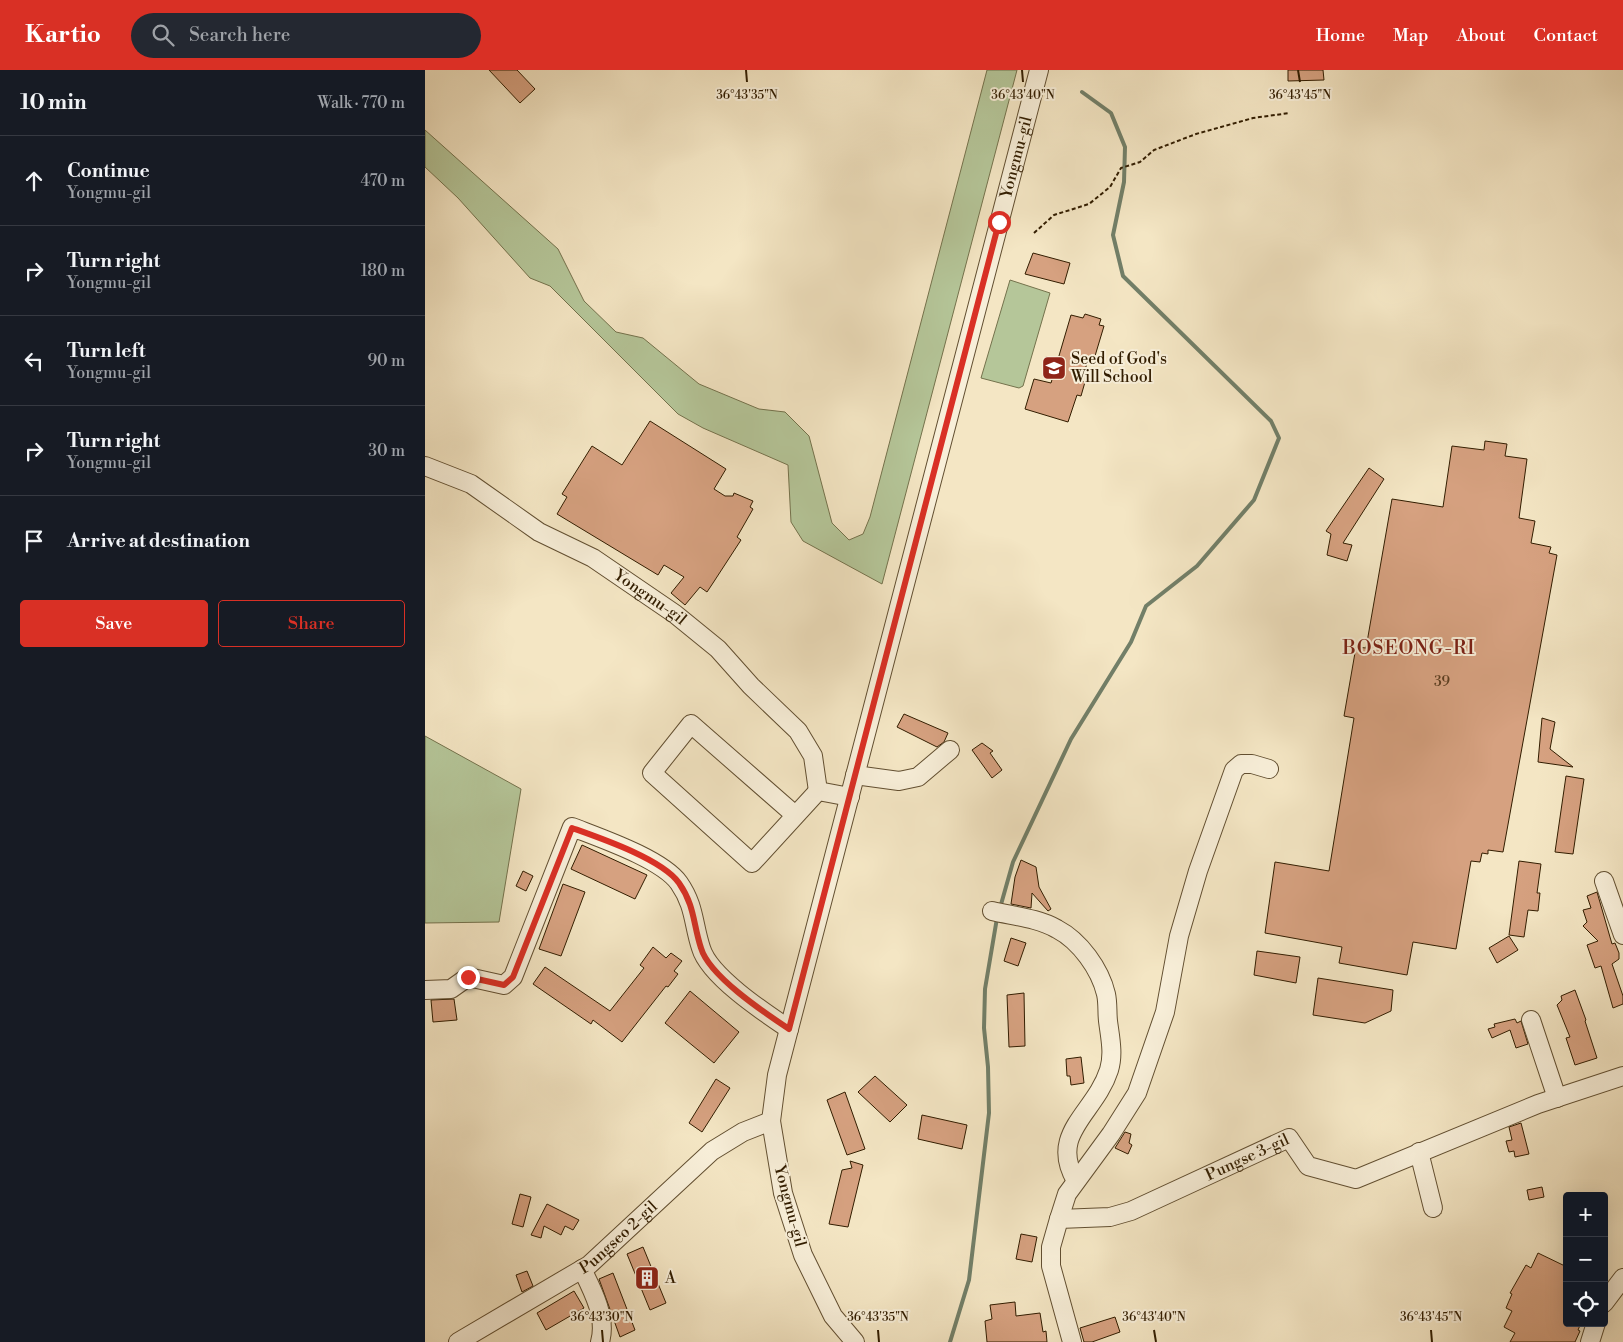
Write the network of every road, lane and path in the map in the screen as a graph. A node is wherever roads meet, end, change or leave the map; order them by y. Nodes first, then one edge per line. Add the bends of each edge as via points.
1 (1039, 70) edge
2 (1290, 113) dead end
3 (1034, 233) dead end
4 (425, 466) edge
5 (950, 750) dead end
6 (1269, 769) dead end
7 (855, 775) junction
8 (818, 790) junction
9 (850, 797) junction
10 (795, 816) junction
11 (1604, 881) dead end
12 (998, 912) dead end
13 (1623, 935) edge
14 (425, 990) edge
15 (1531, 1020) dead end
16 (789, 1029) junction
17 (1623, 1076) edge
18 (1557, 1098) junction
19 (771, 1121) junction
20 (1419, 1152) junction
21 (1076, 1181) junction
22 (1433, 1208) dead end
23 (1059, 1219) junction
24 (582, 1269) junction
25 (1623, 1278) edge
26 (1608, 1298) edge
27 (1595, 1327) edge
28 (458, 1342) edge
29 (600, 1342) edge
30 (855, 1342) edge
31 (1072, 1342) edge
32 (1590, 1342) edge

1 - 7 street, Yongmu-gil
2 - 3 path via 1253,118 1154,150 1134,164 1121,168 1110,187 1089,204 1054,215
4 - 8 street, Yongmu-gil via 471,484 539,532 593,558 675,614 718,649 798,732 813,756
5 - 7 street via 918,777 899,781
6 - 21 street via 1241,764 1234,770 1198,871 1179,936 1165,1012 1137,1093
7 - 9 street, Yongmu-gil
8 - 9 street
8 - 10 street
9 - 16 street, Yongmu-gil
10 - 10 street via 752,863 652,773 691,724
11 - 13 street
12 - 21 street via 1057,928 1080,944 1106,993 1111,1056 1101,1092 1071,1132 1066,1148 1067,1166
14 - 16 street via 451,989 468,977 504,985 513,977 572,828 624,848 660,867 678,882 691,907 707,961 754,1006
15 - 18 street
16 - 19 street, Yongmu-gil via 777,1075
17 - 18 street, Pungse 3-gil
18 - 20 street, Pungse 3-gil
19 - 24 street, Pungseo 2-gil via 743,1132 712,1151
19 - 30 street, Yongmu-gil via 783,1193 803,1255 833,1316
20 - 22 street
20 - 23 street, Pungse 3-gil via 1356,1179 1308,1166 1289,1138 1131,1211 1110,1218
21 - 23 street via 1067,1194
23 - 31 street via 1051,1247 1051,1266
24 - 28 street, Pungseo 2-gil
24 - 29 street via 604,1329
25 - 26 street
27 - 32 street

